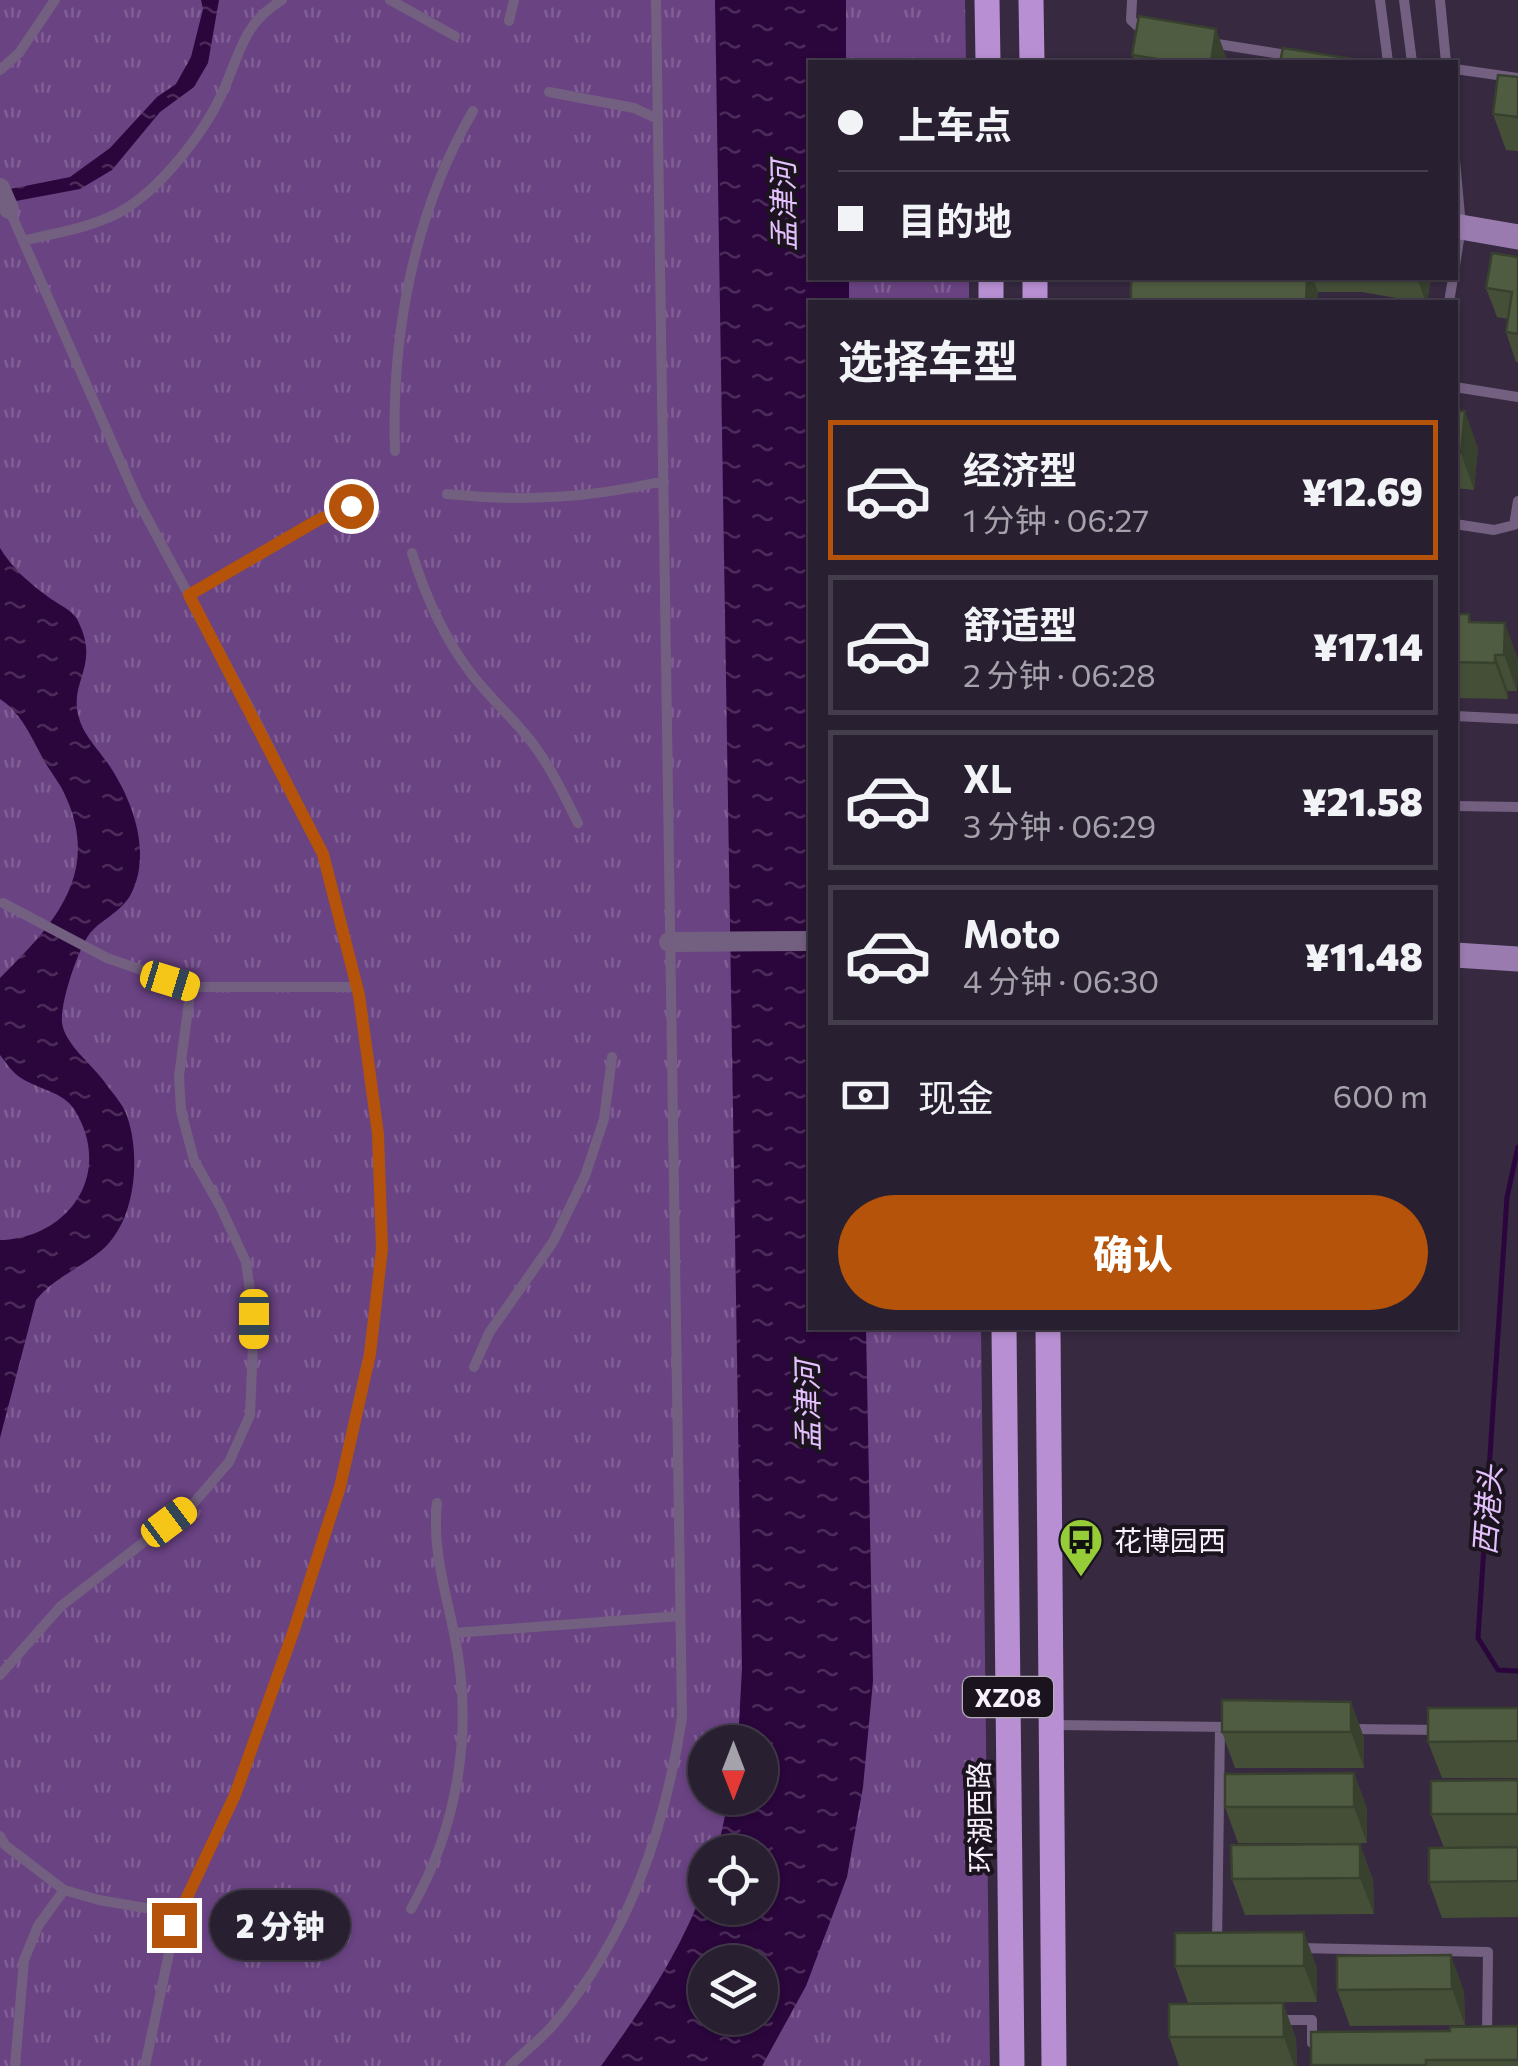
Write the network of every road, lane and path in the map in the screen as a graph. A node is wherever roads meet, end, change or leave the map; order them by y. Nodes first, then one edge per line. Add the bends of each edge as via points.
1 (54, 0) edge
2 (282, 0) edge
3 (390, 0) edge
4 (514, 0) edge
5 (656, 0) edge
6 (987, 0) edge
7 (1032, 0) edge
8 (1132, 0) edge
9 (1380, 0) edge
10 (1404, 0) edge
11 (1440, 0) edge
12 (509, 21) dead end
13 (455, 36) dead end
14 (1164, 36) edge
15 (1202, 42) edge
16 (1297, 56) edge
17 (988, 60) edge
18 (1032, 60) edge
19 (1388, 60) edge
20 (1412, 60) edge
21 (1446, 60) edge
22 (1458, 69) edge
23 (0, 70) edge
24 (1518, 78) edge
25 (549, 92) dead end
26 (473, 111) dead end
27 (658, 119) junction
28 (0, 188) edge
29 (9, 209) joint
30 (1458, 227) edge
31 (1518, 237) edge
32 (23, 242) junction
33 (1458, 388) edge
34 (1518, 398) edge
35 (395, 452) dead end
36 (664, 481) junction
37 (447, 494) dead end
38 (1518, 501) edge
39 (351, 506) dead end
40 (1458, 524) edge
41 (1516, 528) edge
42 (412, 553) dead end
43 (189, 595) junction
44 (1458, 716) edge
45 (1518, 718) edge
46 (1458, 806) edge
47 (1518, 807) edge
48 (578, 823) dead end
49 (3, 903) dead end
50 (808, 941) edge
51 (677, 942) junction
52 (1458, 955) edge
53 (1518, 958) edge
54 (190, 987) junction
55 (357, 987) junction
56 (612, 1056) dead end
57 (1004, 1330) edge
58 (1048, 1330) edge
59 (474, 1367) dead end
60 (437, 1503) dead end
61 (680, 1616) junction
62 (454, 1633) junction
63 (0, 1675) edge
64 (1053, 1725) junction
65 (1220, 1726) junction
66 (1240, 1727) edge
67 (1339, 1728) edge
68 (1458, 1730) edge
69 (1219, 1787) junction
70 (1238, 1788) edge
71 (0, 1836) edge
72 (1218, 1862) junction
73 (1237, 1862) edge
74 (64, 1890) junction
75 (410, 1909) dead end
76 (180, 1914) junction
77 (1200, 1945) edge
78 (1217, 1946) junction
79 (1236, 1946) edge
80 (1294, 1948) edge
81 (1273, 2020) edge
82 (1332, 2044) edge
83 (1467, 2044) edge
84 (1486, 2044) junction
85 (1502, 2044) edge
86 (15, 2066) edge
87 (145, 2066) edge
88 (510, 2066) edge
89 (1012, 2066) edge
90 (1054, 2066) edge

1 - 23 lane
2 - 32 lane via 248,30 211,116 158,180 122,211
3 - 13 lane
4 - 12 lane
5 - 27 lane
6 - 17 main road
7 - 18 main road
8 - 14 lane via 1131,20
9 - 19 lane
10 - 20 lane
11 - 21 lane
15 - 16 lane
22 - 24 lane
25 - 27 lane
26 - 35 lane via 424,220 398,362
27 - 36 lane
28 - 29 street
29 - 32 lane
30 - 31 street
32 - 43 lane via 137,499
33 - 34 lane
36 - 37 lane via 571,498
36 - 51 lane
38 - 41 lane
39 - 43 lane
40 - 41 lane
42 - 48 lane via 441,626 498,708 534,744
43 - 55 lane via 323,854
44 - 45 lane
46 - 47 lane
49 - 54 lane via 107,958
50 - 51 street
51 - 61 lane
52 - 53 street
54 - 55 lane
54 - 63 lane via 180,1112 194,1160 246,1262 254,1319 250,1415 228,1462 192,1505 61,1606
55 - 76 lane via 378,1134 381,1210 370,1354 340,1487 294,1630 235,1795
56 - 59 lane via 604,1119 585,1176 553,1242
57 - 89 main road, 环湖西路 / XZ08
58 - 64 main road, XZ08
60 - 62 lane via 438,1561
61 - 62 lane
61 - 88 lane via 682,1718 657,1841 597,1965 553,2026
62 - 75 lane via 465,1709 462,1750 433,1871
64 - 65 lane
64 - 90 main road, XZ08
65 - 66 lane
65 - 69 lane
67 - 68 lane
69 - 70 lane
69 - 72 lane
71 - 74 lane
72 - 73 lane
72 - 78 lane
74 - 76 lane
74 - 86 lane via 24,1960
76 - 87 lane
77 - 78 lane
78 - 79 lane
80 - 84 lane via 1488,1952
81 - 82 lane via 1312,2020 1312,2050
83 - 84 lane
84 - 85 lane

